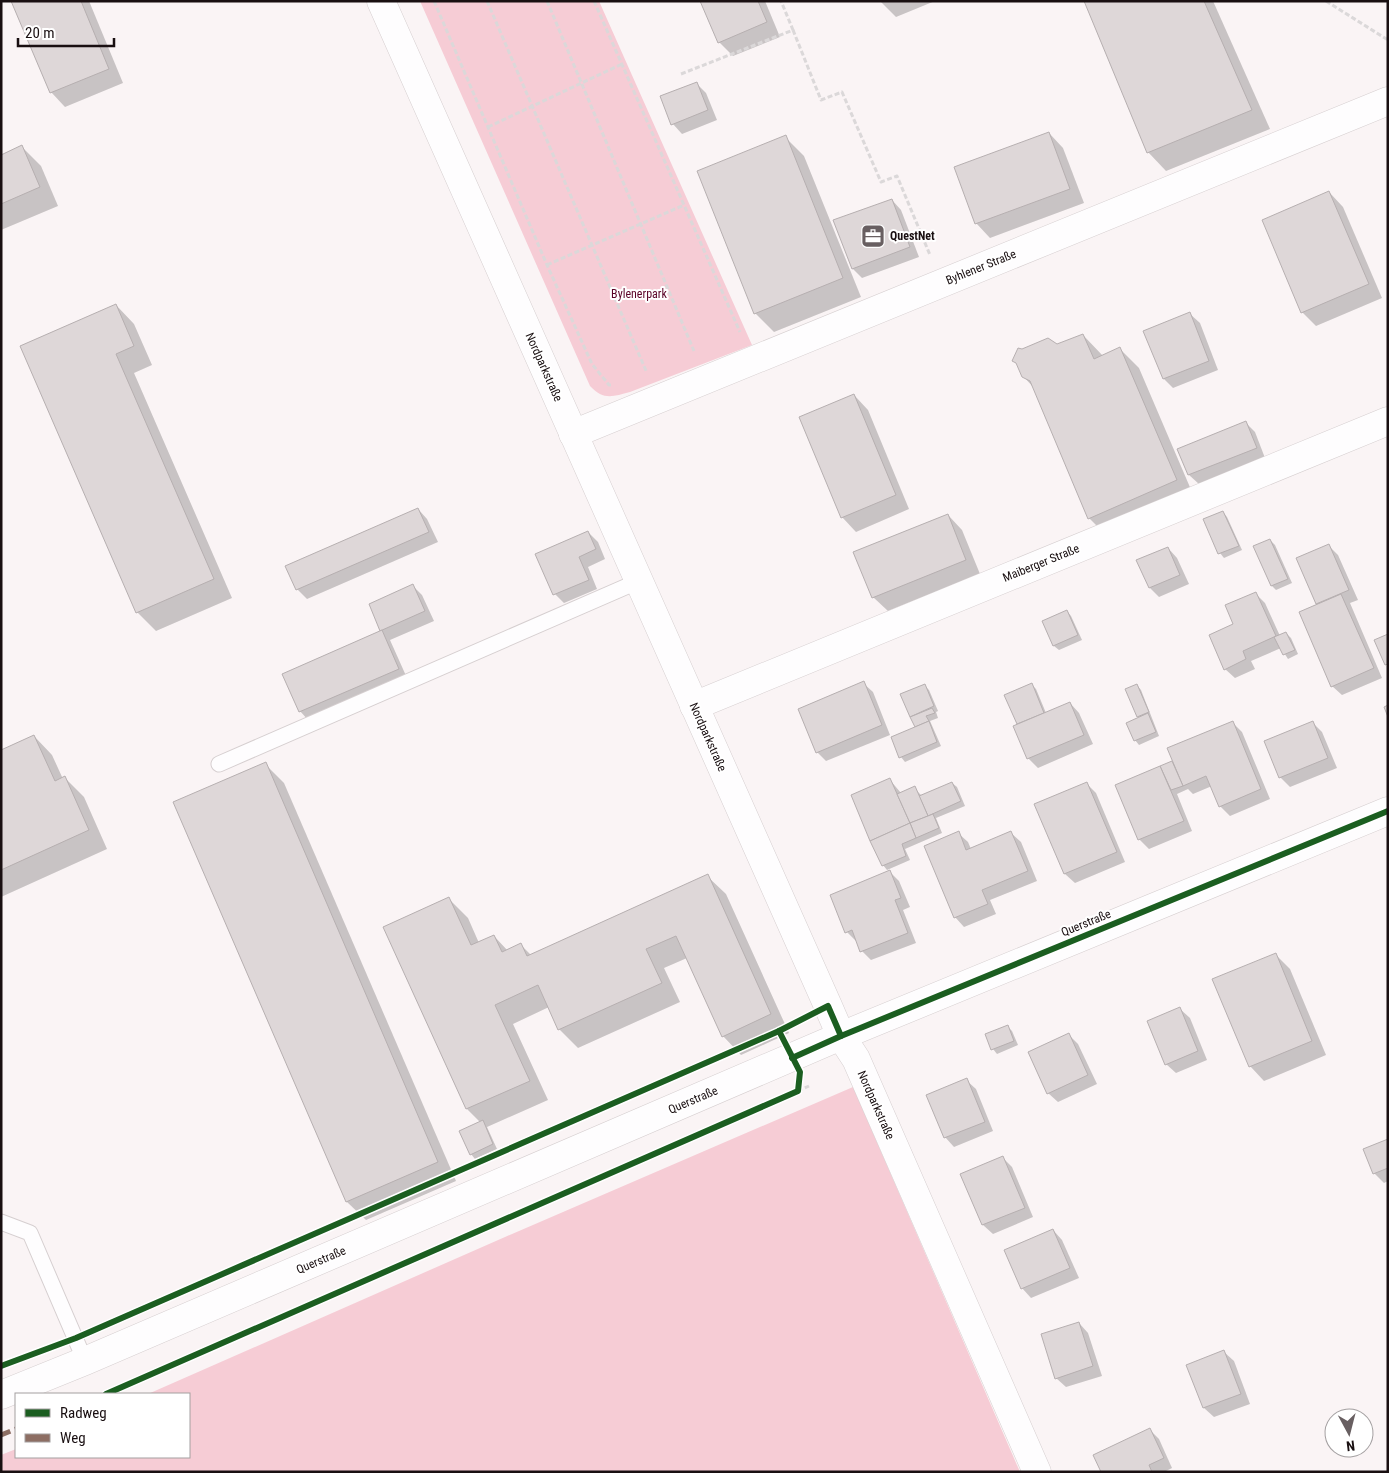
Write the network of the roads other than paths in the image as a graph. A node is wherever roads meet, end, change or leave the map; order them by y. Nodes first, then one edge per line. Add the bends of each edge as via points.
1 (382, 1) edge
2 (1388, 101) edge
3 (1388, 421) edge
4 (574, 434) junction
5 (639, 581) junction
6 (694, 706) junction
7 (219, 764) dead end
8 (1388, 811) edge
9 (841, 1036) junction
10 (1, 1222) edge
11 (85, 1361) junction
12 (1, 1395) edge
13 (1037, 1472) edge

1 - 4 street, Nordparkstraße
2 - 4 street, Byhlener Straße
3 - 6 street, Maiberger Straße
4 - 5 street, Nordparkstraße
5 - 6 street, Nordparkstraße
5 - 7 lane
6 - 9 street, Nordparkstraße
8 - 9 street, Querstraße
9 - 11 street, Querstraße
9 - 13 street, Nordparkstraße via 856,1059
10 - 11 lane via 30,1233
11 - 12 street, Querstraße

